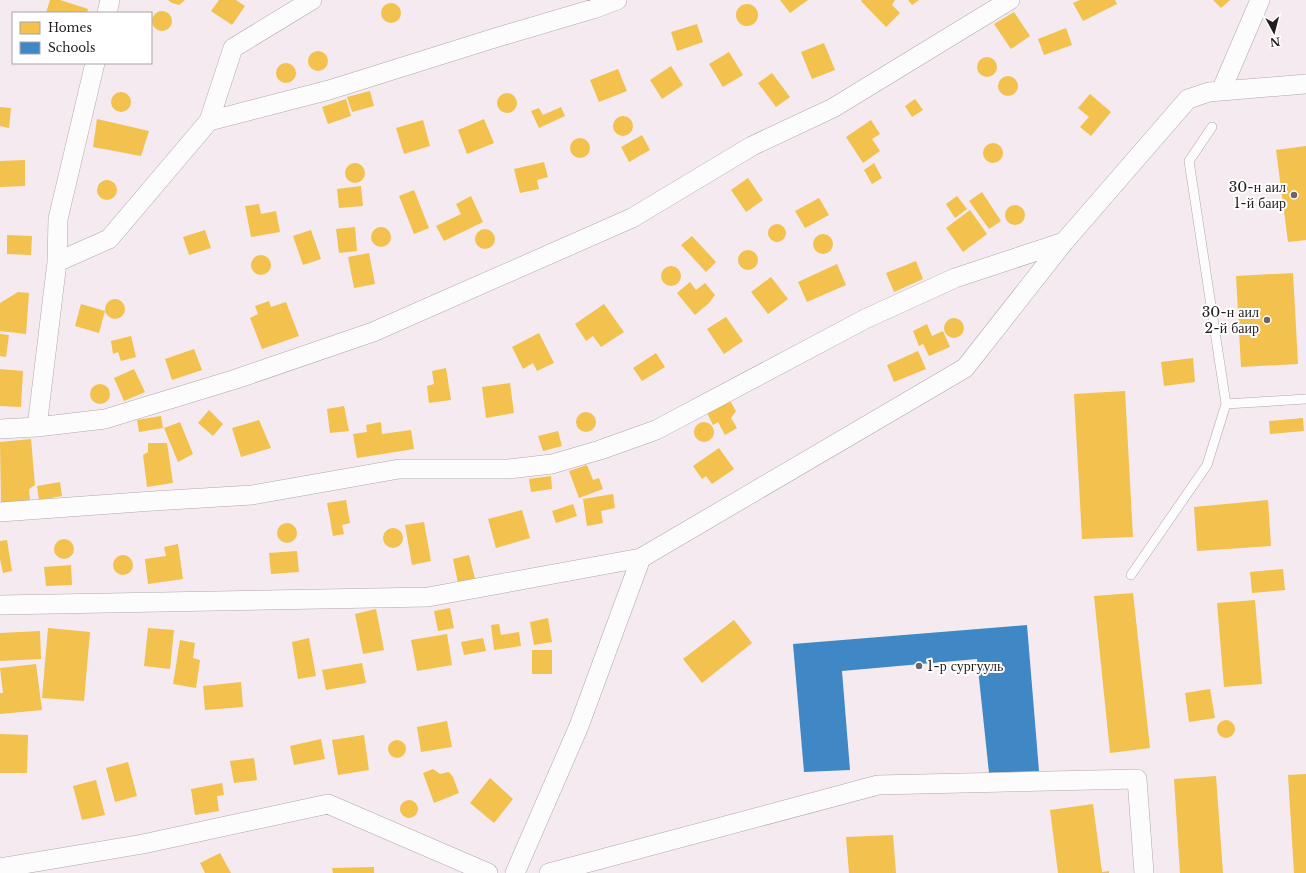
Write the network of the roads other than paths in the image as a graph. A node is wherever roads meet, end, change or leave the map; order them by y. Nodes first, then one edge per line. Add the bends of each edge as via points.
1 (110, 0) edge
2 (312, 0) edge
3 (617, 0) edge
4 (1010, 0) edge
5 (1260, 0) edge
6 (107, 12) edge
7 (95, 64) edge
8 (1306, 84) edge
9 (1222, 91) junction
10 (209, 121) junction
11 (1212, 127) dead end
12 (1064, 242) junction
13 (57, 262) junction
14 (1306, 399) edge
15 (1226, 404) junction
16 (37, 427) junction
17 (0, 429) edge
18 (0, 512) edge
19 (642, 558) junction
20 (1131, 575) dead end
21 (0, 605) edge
22 (0, 868) edge
23 (488, 873) edge
24 (516, 873) edge
25 (549, 873) edge
26 (1144, 873) edge

1 - 6 street
2 - 10 street via 233,48
3 - 10 street via 329,90
4 - 16 street via 833,108 752,146 632,218 380,329 236,379 105,419
5 - 9 street
7 - 13 street via 58,219
8 - 9 street
9 - 12 street via 1209,92 1188,99
10 - 13 street via 109,239
11 - 15 lane via 1188,161
12 - 18 street via 955,278 865,319 656,430 552,464 508,469 399,469 252,495
12 - 19 street via 965,368
13 - 16 street
14 - 15 lane
15 - 20 lane via 1207,466
16 - 17 street
19 - 21 street via 428,597
19 - 24 street via 579,726
22 - 23 street via 143,844 328,804
25 - 26 street via 878,785 1137,779

